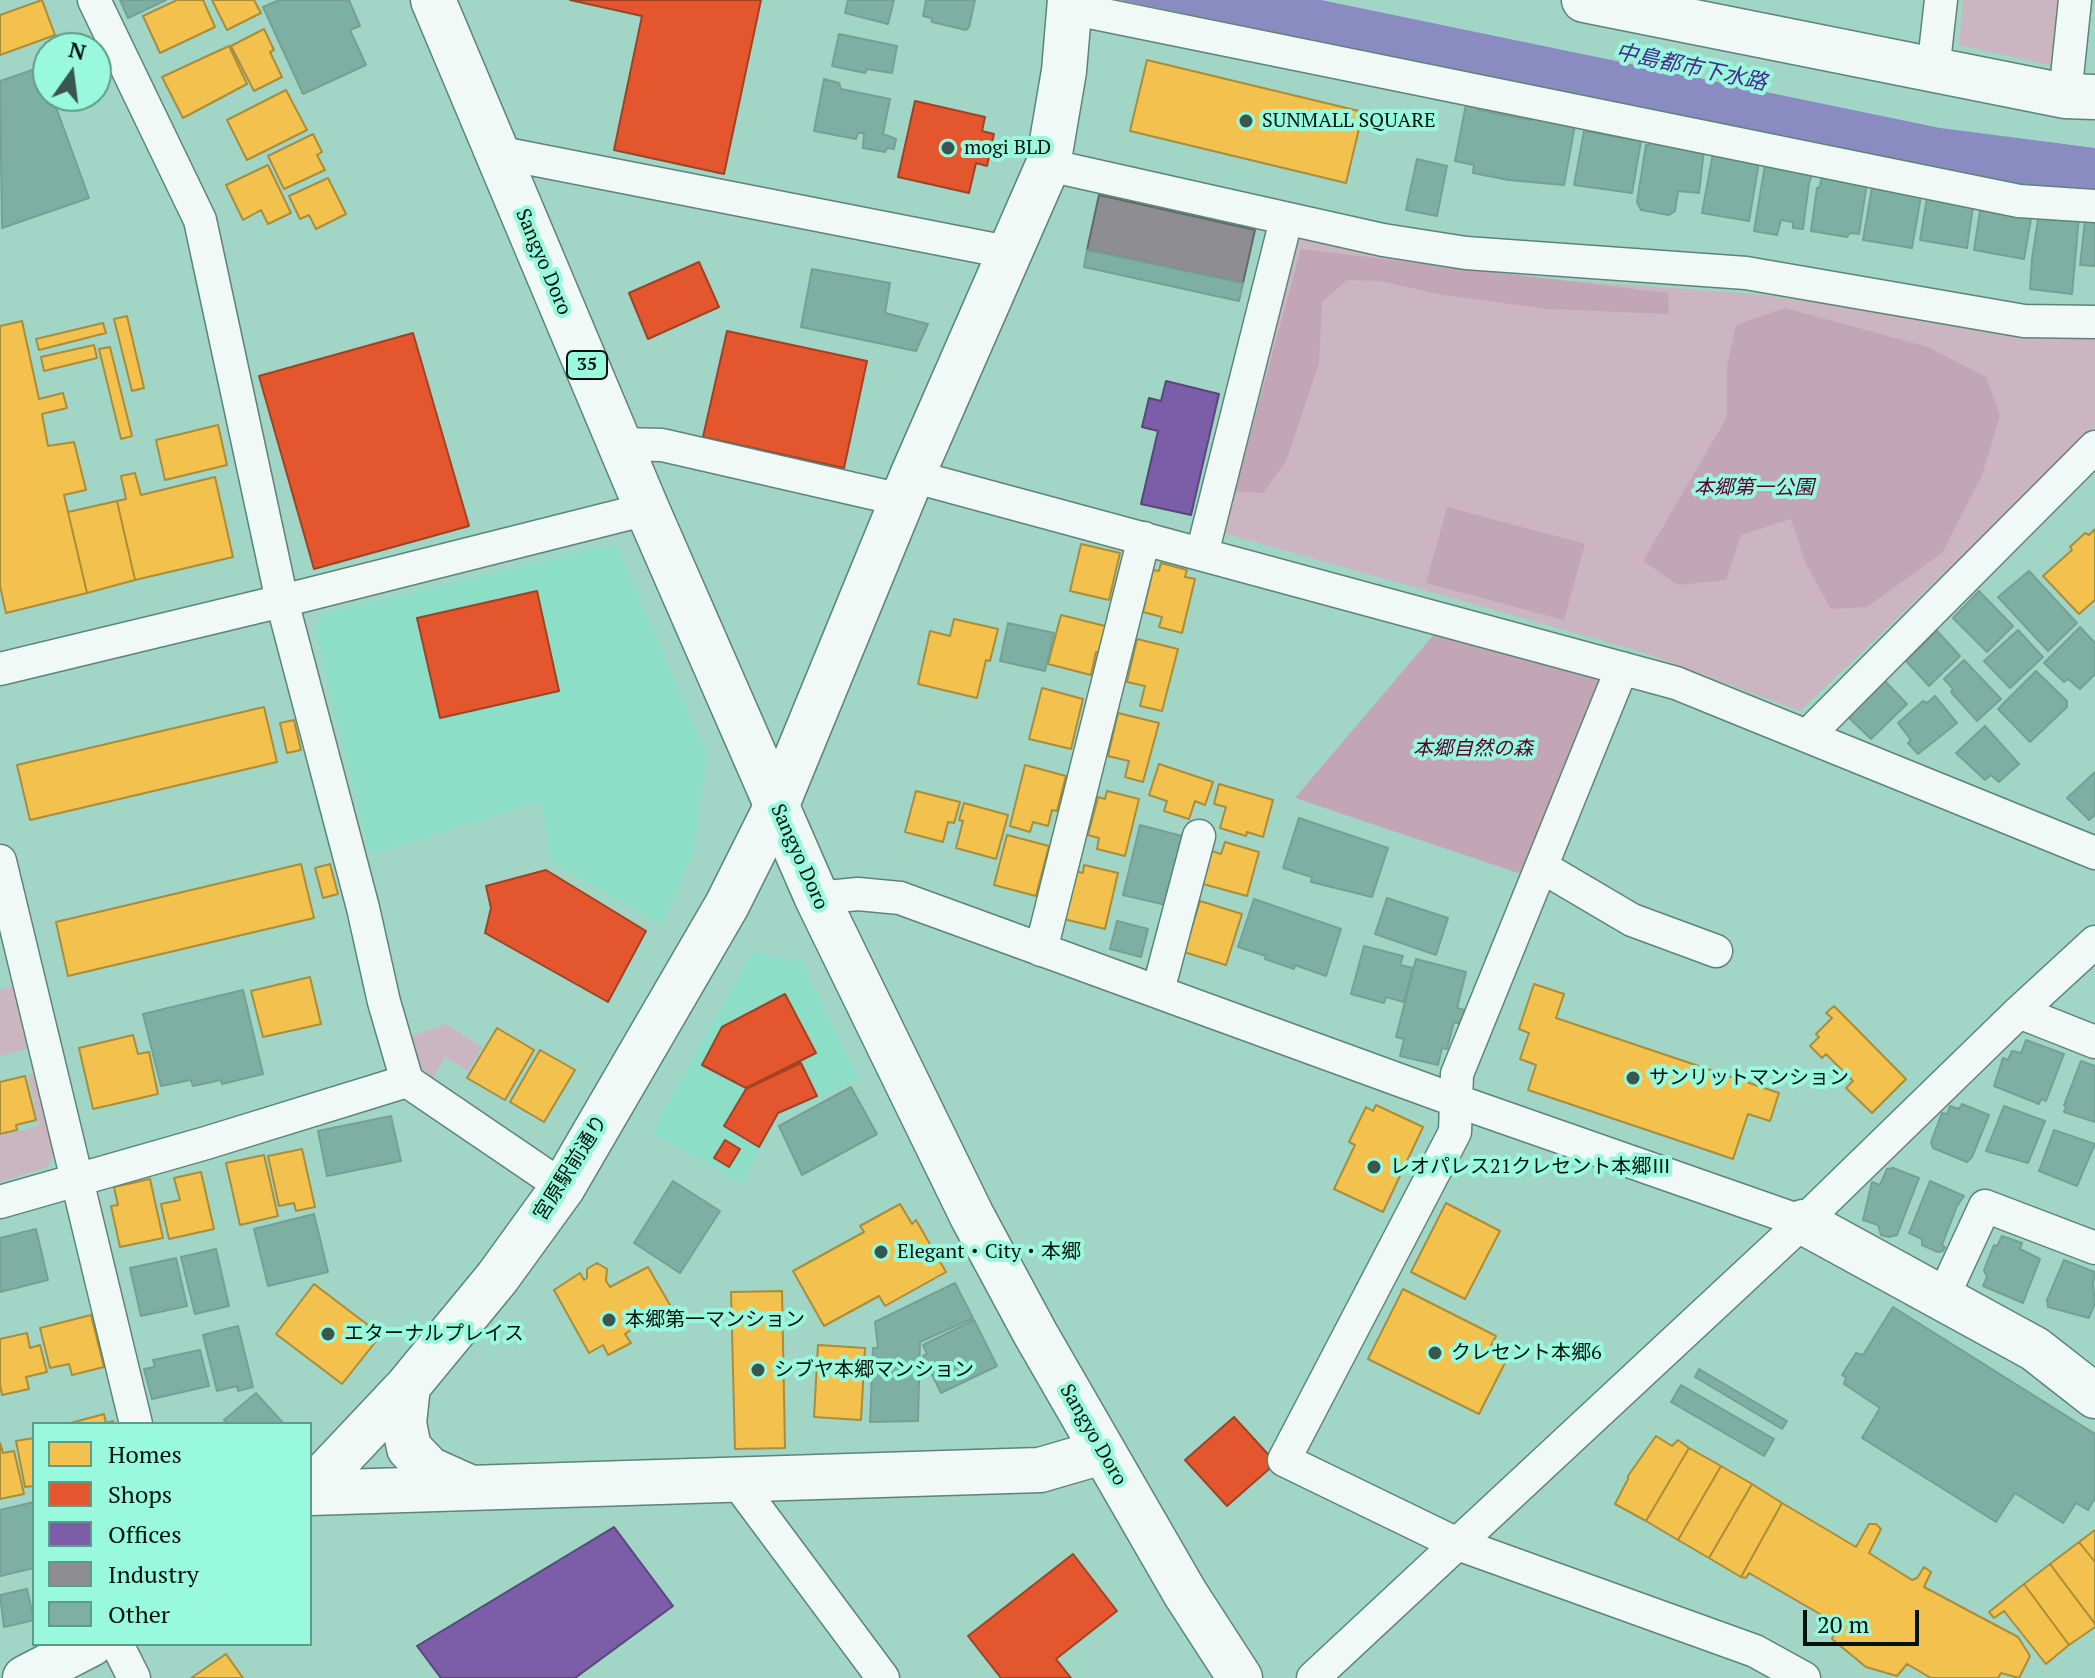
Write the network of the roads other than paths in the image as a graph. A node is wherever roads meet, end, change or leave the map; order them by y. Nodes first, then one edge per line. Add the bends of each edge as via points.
1 (94, 0) edge
2 (433, 0) edge
3 (1584, 0) edge
4 (1941, 0) edge
5 (2075, 0) edge
6 (1070, 4) edge
7 (1933, 71) junction
8 (2080, 97) edge
9 (496, 152) junction
10 (1048, 165) junction
11 (2095, 206) edge
12 (1286, 220) junction
13 (1012, 253) junction
14 (2095, 322) edge
15 (621, 444) junction
16 (2095, 447) edge
17 (907, 488) junction
18 (647, 509) junction
19 (1144, 538) junction
20 (1202, 554) junction
21 (282, 601) junction
22 (1622, 668) junction
23 (0, 669) edge
24 (1807, 736) junction
25 (776, 807) junction
26 (1199, 836) dead end
27 (2095, 853) edge
28 (0, 861) edge
29 (1542, 867) junction
30 (817, 898) junction
31 (2095, 942) edge
32 (1041, 950) junction
33 (1716, 951) dead end
34 (1158, 991) junction
35 (2019, 1012) junction
36 (2095, 1042) edge
37 (407, 1081) junction
38 (1457, 1101) junction
39 (77, 1179) junction
40 (563, 1187) junction
41 (0, 1202) edge
42 (1803, 1222) junction
43 (2095, 1248) edge
44 (1942, 1299) junction
45 (408, 1386) junction
46 (2095, 1396) edge
47 (136, 1422) edge
48 (1102, 1452) junction
49 (734, 1478) junction
50 (469, 1487) junction
51 (312, 1490) edge
52 (312, 1492) edge
53 (1455, 1543) junction
54 (87, 1646) edge
55 (118, 1646) edge
56 (25, 1678) edge
57 (134, 1678) edge
58 (883, 1678) edge
59 (1240, 1678) edge
60 (1313, 1678) edge
61 (1804, 1678) edge

1 - 21 street via 200,220
2 - 9 street, Sangyo Doro / 35
3 - 7 street
4 - 7 street
5 - 8 street
6 - 10 street, 宮原駅前通り
6 - 11 street via 2019,201
7 - 8 street
9 - 13 street
9 - 15 street, Sangyo Doro / 35
10 - 12 street
10 - 13 street, 宮原駅前通り
12 - 14 street via 1466,253 1746,273 2024,321
12 - 20 street
13 - 17 street, 宮原駅前通り
15 - 17 street via 662,445
15 - 18 street, Sangyo Doro / 35
16 - 24 street
17 - 19 street
17 - 25 street, 宮原駅前通り
18 - 21 street
18 - 25 street, Sangyo Doro / 35
19 - 20 street
19 - 32 street
20 - 22 street
21 - 23 street
21 - 37 street
22 - 24 street via 1676,683
22 - 29 street
24 - 27 street
25 - 30 street, Sangyo Doro / 35
25 - 40 street, 宮原駅前通り via 727,905
26 - 34 street
28 - 39 street
29 - 33 street via 1632,920
29 - 38 street via 1457,1074
30 - 32 street via 900,898
30 - 48 street, Sangyo Doro / 35 via 972,1216
31 - 35 street
32 - 34 street
34 - 38 street
35 - 36 street
35 - 42 street
37 - 39 street
37 - 40 street
38 - 42 street
38 - 53 street via 1455,1132 1284,1460
39 - 41 street
39 - 47 street
40 - 45 street, 宮原駅前通り
42 - 44 street
42 - 53 street
43 - 44 street via 1985,1206
44 - 46 street via 2035,1349
45 - 50 street via 404,1423 409,1448 429,1469
45 - 51 street, 宮原駅前通り
48 - 49 street via 1040,1470
48 - 59 street, Sangyo Doro / 35
49 - 50 street
49 - 58 street
50 - 52 street
53 - 60 street
53 - 61 street via 1755,1651
54 - 56 street
55 - 57 street

